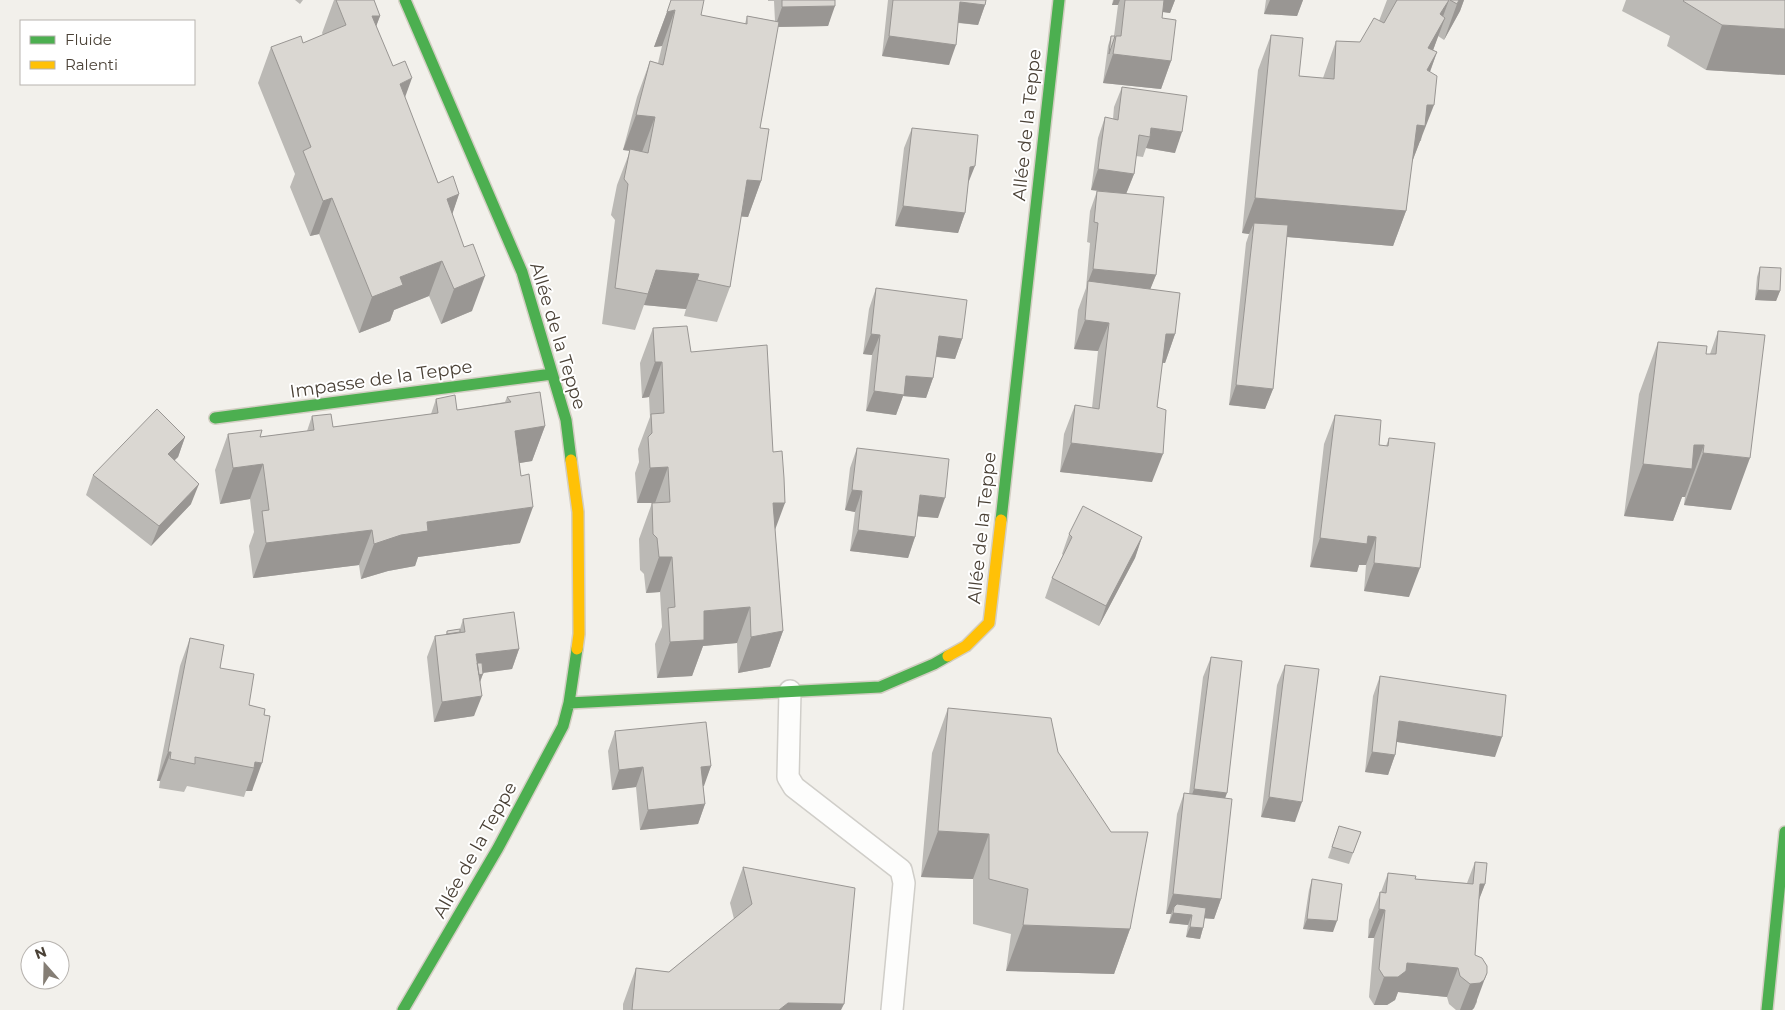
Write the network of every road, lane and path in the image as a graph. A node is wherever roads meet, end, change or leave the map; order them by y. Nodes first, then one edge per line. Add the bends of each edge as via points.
1 (405, 0) edge
2 (1059, 0) edge
3 (552, 374) junction
4 (215, 418) dead end
5 (790, 691) junction
6 (569, 703) junction
7 (1785, 832) edge
8 (403, 1010) edge
9 (892, 1010) edge
10 (1766, 1010) edge

1 - 3 street, Allée de la Teppe via 522,272
2 - 5 street, Allée de la Teppe via 990,623 966,646 880,687
3 - 4 street, Impasse de la Teppe
3 - 6 street, Allée de la Teppe via 566,420 578,512 579,634
5 - 6 street, Allée de la Teppe
5 - 9 lane via 788,776 794,787 901,870 904,883
6 - 8 street, Allée de la Teppe via 563,726 498,848
7 - 10 street

